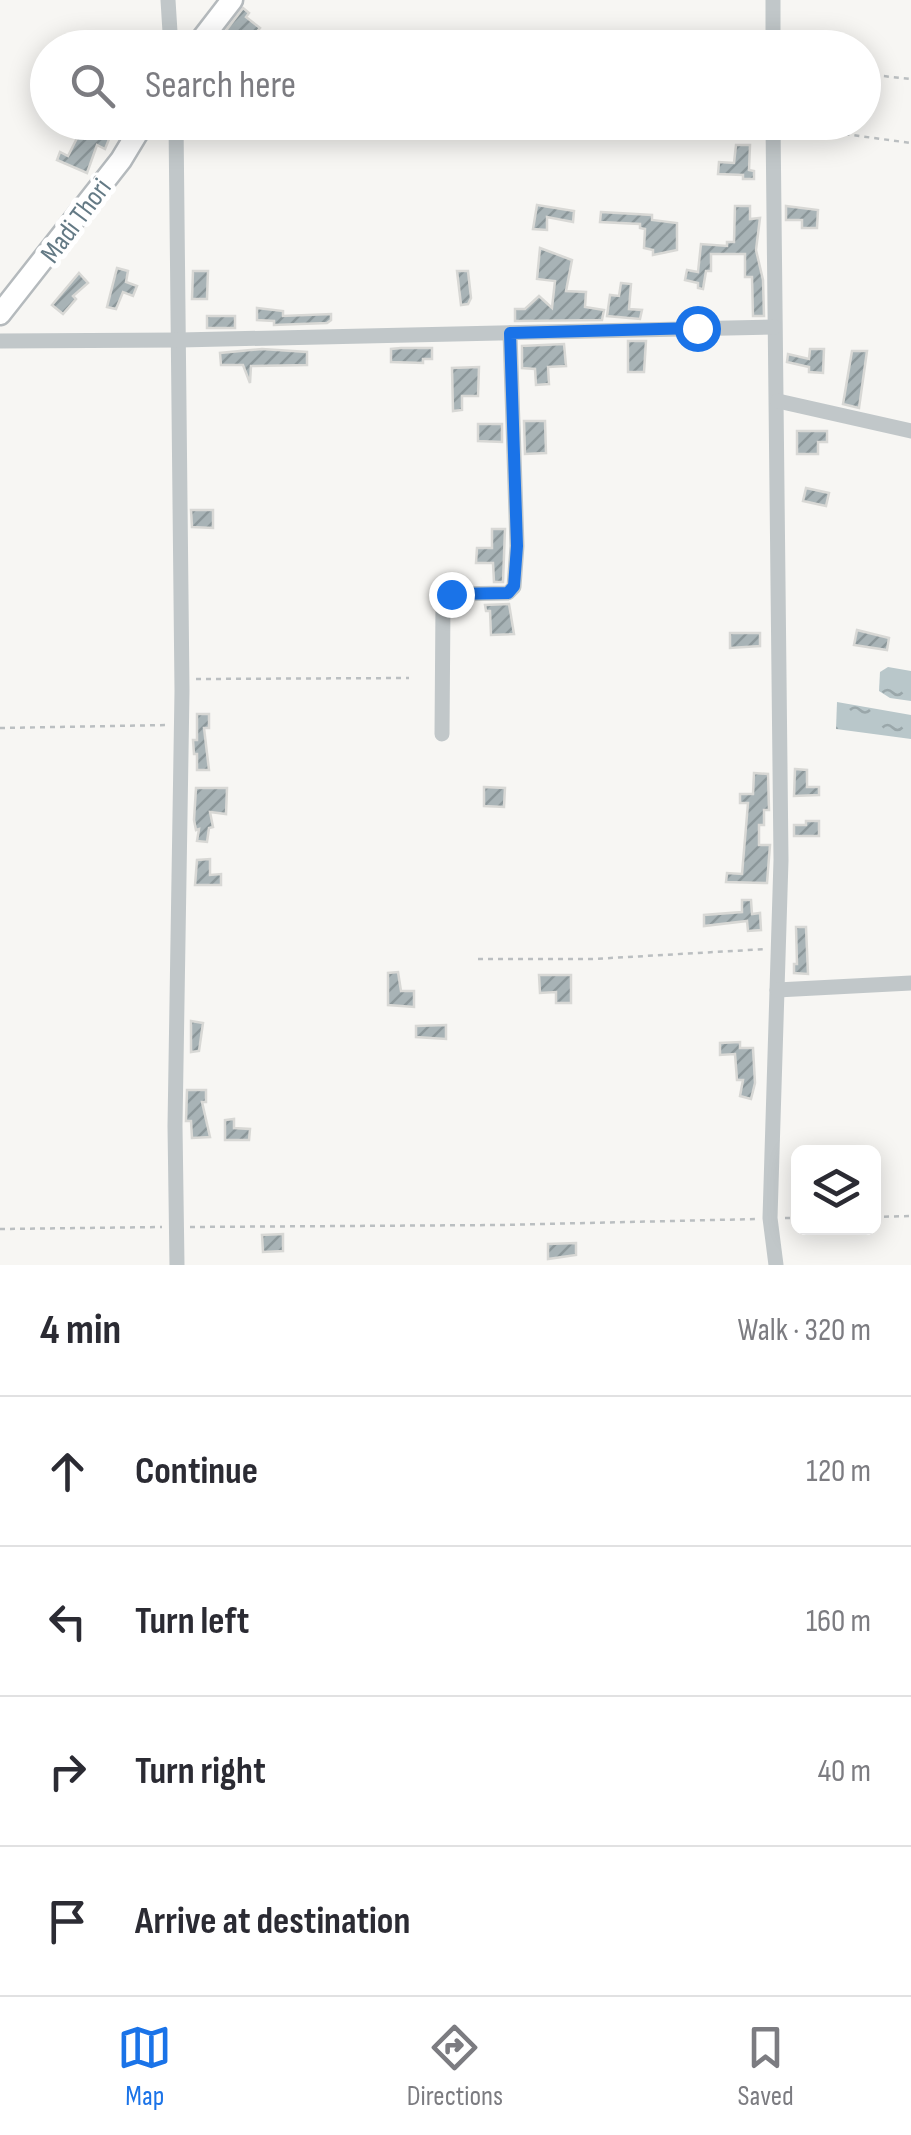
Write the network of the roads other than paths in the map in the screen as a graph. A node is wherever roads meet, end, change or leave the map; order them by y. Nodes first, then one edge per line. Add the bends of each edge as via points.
1 (168, 0) edge
2 (232, 0) edge
3 (773, 0) edge
4 (170, 30) edge
5 (209, 30) edge
6 (773, 30) edge
7 (133, 140) edge
8 (176, 140) edge
9 (774, 140) edge
10 (0, 314) edge
11 (774, 327) junction
12 (510, 333) junction
13 (0, 340) edge
14 (180, 340) junction
15 (778, 401) junction
16 (911, 431) edge
17 (442, 734) dead end
18 (911, 983) edge
19 (777, 990) junction
20 (177, 1265) edge
21 (776, 1265) edge

1 - 4 street
2 - 5 main road
3 - 6 street
7 - 10 main road, Madi Thori
8 - 14 street
9 - 11 street
11 - 12 street
11 - 15 street
12 - 14 street
12 - 17 street via 514,586 508,593 451,594 443,602
13 - 14 street
14 - 20 street
15 - 16 street
15 - 19 street
18 - 19 street
19 - 21 street via 770,1218

